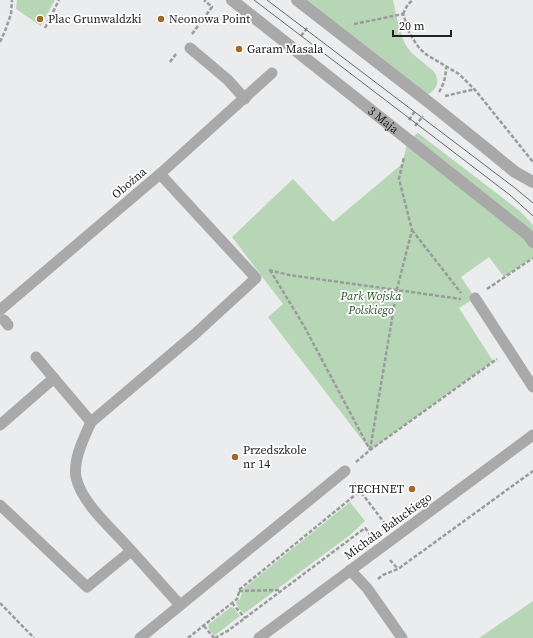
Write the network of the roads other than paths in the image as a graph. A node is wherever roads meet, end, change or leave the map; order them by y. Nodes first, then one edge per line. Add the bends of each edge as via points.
1 (232, 0) edge
2 (297, 0) edge
3 (186, 45) road end
4 (272, 74) dead end
5 (245, 99) junction
6 (160, 174) junction
7 (533, 182) edge
8 (533, 242) edge
9 (471, 299) road end
10 (4, 318) edge
11 (36, 357) dead end
12 (54, 378) junction
13 (533, 387) edge
14 (91, 422) junction
15 (0, 425) edge
16 (533, 435) edge
17 (345, 471) road end
18 (0, 505) edge
19 (131, 551) junction
20 (350, 570) junction
21 (180, 605) junction
22 (140, 638) edge
23 (259, 638) edge
24 (402, 638) edge

1 - 8 street, 3 Maja via 409,138 527,234
2 - 7 street via 434,101 514,172
3 - 5 lane via 228,80
4 - 5 lane, Oboźna
5 - 6 lane, Oboźna
6 - 10 lane, Oboźna
6 - 14 lane via 256,278 195,334
9 - 13 lane
11 - 12 lane
12 - 14 lane
12 - 15 lane
14 - 19 lane via 82,441 76,476 82,493
16 - 20 lane, Michała Bałuckiego
17 - 21 lane
18 - 19 lane via 87,587
19 - 21 lane
20 - 23 lane, Michała Bałuckiego
20 - 24 lane via 367,588
21 - 22 lane

